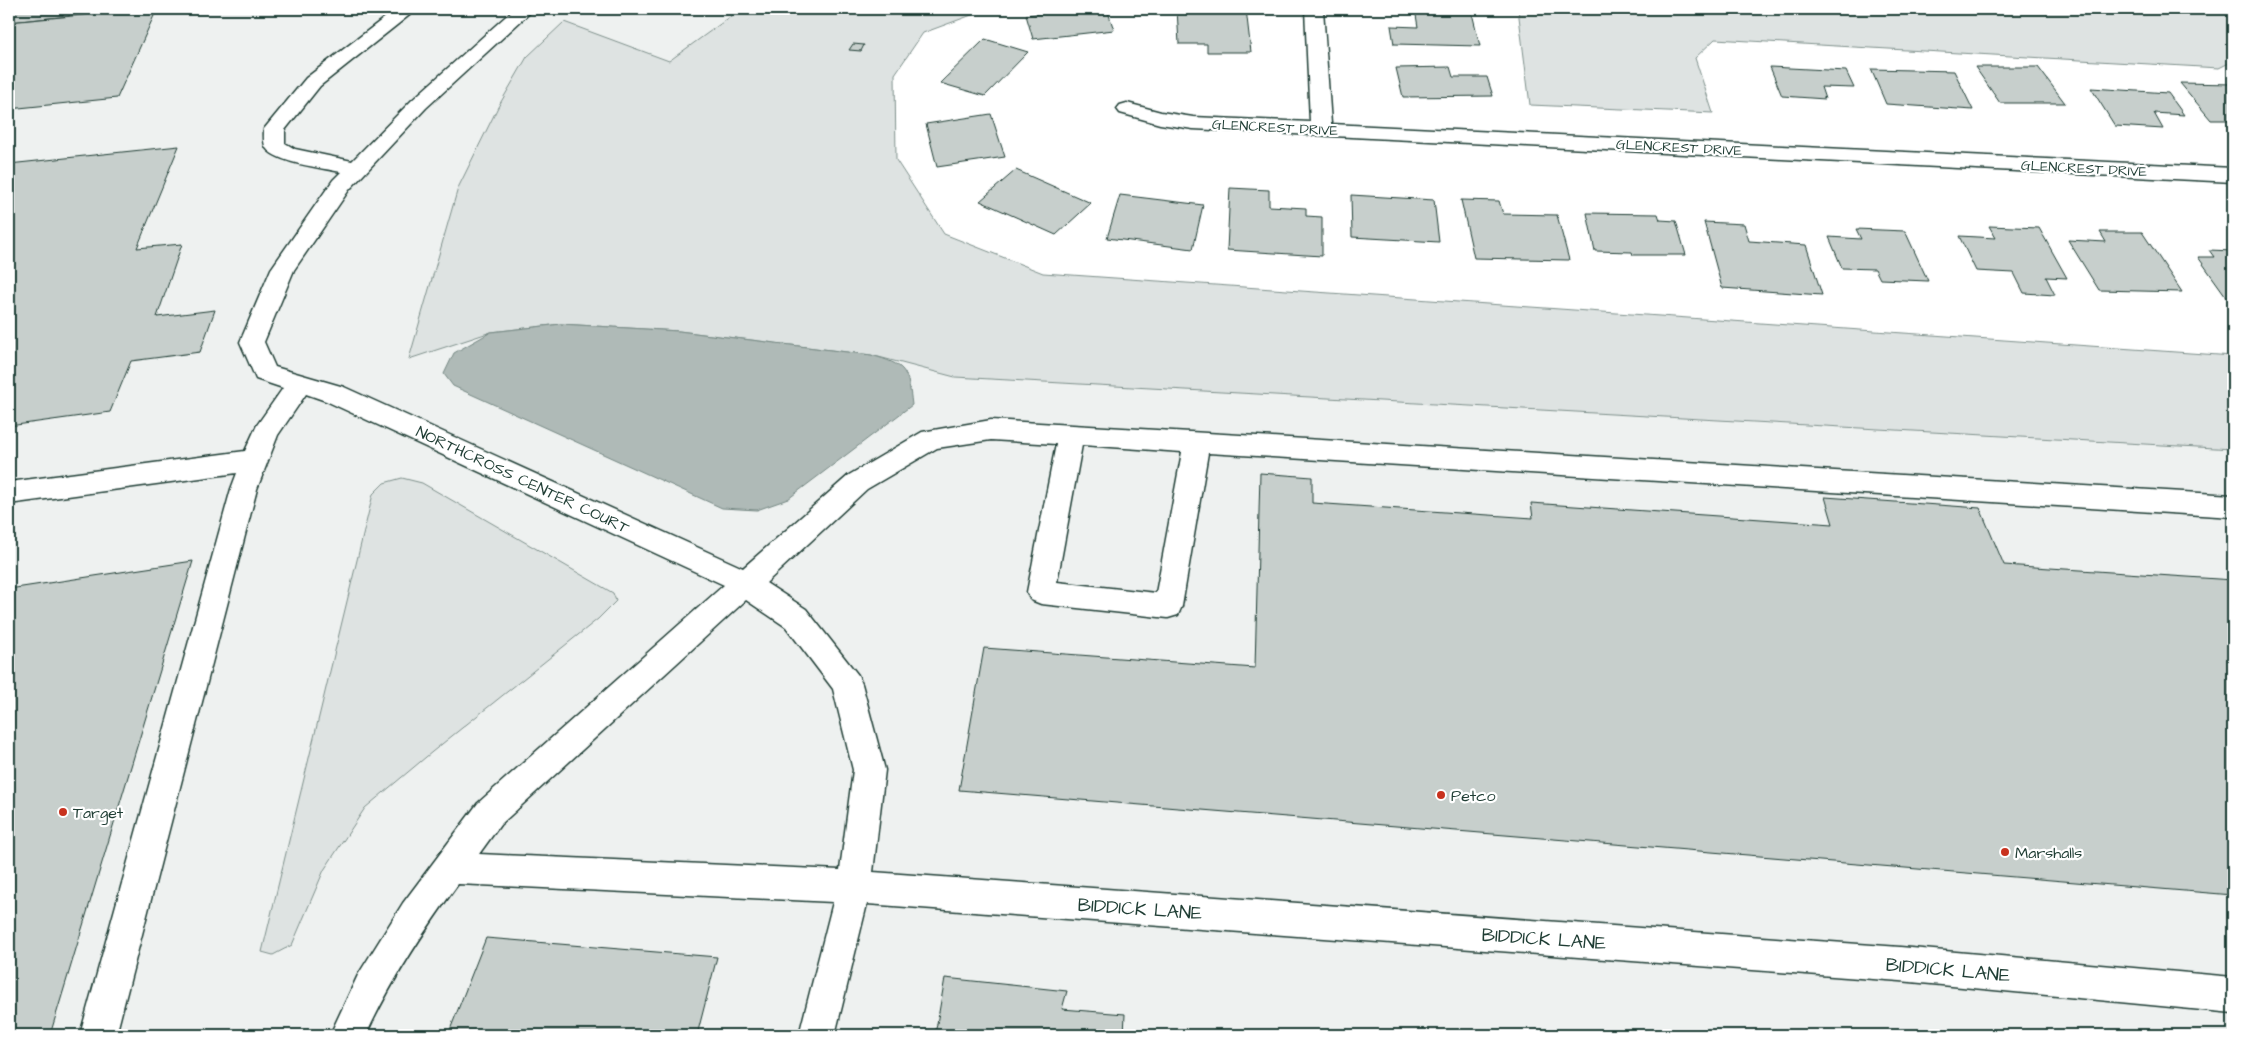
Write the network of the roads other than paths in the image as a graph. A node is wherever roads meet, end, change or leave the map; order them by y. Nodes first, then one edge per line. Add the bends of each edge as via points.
1 (408, 9) edge
2 (525, 9) edge
3 (1314, 9) edge
4 (1127, 109) dead end
5 (1321, 129) junction
6 (357, 169) junction
7 (2233, 175) edge
8 (300, 383) junction
9 (1071, 435) junction
10 (1197, 443) junction
11 (255, 460) junction
12 (9, 492) edge
13 (2233, 506) edge
14 (745, 585) junction
15 (450, 867) junction
16 (854, 887) junction
17 (2233, 995) edge
18 (98, 1035) edge
19 (348, 1035) edge
20 (817, 1035) edge

1 - 6 street via 313,82 274,129 275,146 288,154
2 - 6 street, NORTHCROSS CENTER COURT via 419,104
3 - 5 street
4 - 5 street, GLENCREST DRIVE via 1193,123
5 - 7 street, GLENCREST DRIVE
6 - 8 street, NORTHCROSS CENTER COURT via 341,185 283,269 252,342 265,373
8 - 11 street via 266,432
8 - 14 street, NORTHCROSS CENTER COURT via 335,394 730,574
9 - 10 street
9 - 10 street via 1041,592 1168,606
9 - 14 street via 991,430 931,439 858,482
10 - 13 street
11 - 12 street
11 - 18 street via 244,489
14 - 15 street via 489,814
14 - 16 street, NORTHCROSS CENTER COURT via 796,618 847,684 870,770
15 - 16 street, BIDDICK LANE
15 - 19 street via 370,987
16 - 17 street, BIDDICK LANE via 1900,964
16 - 20 street, NORTHCROSS CENTER COURT

